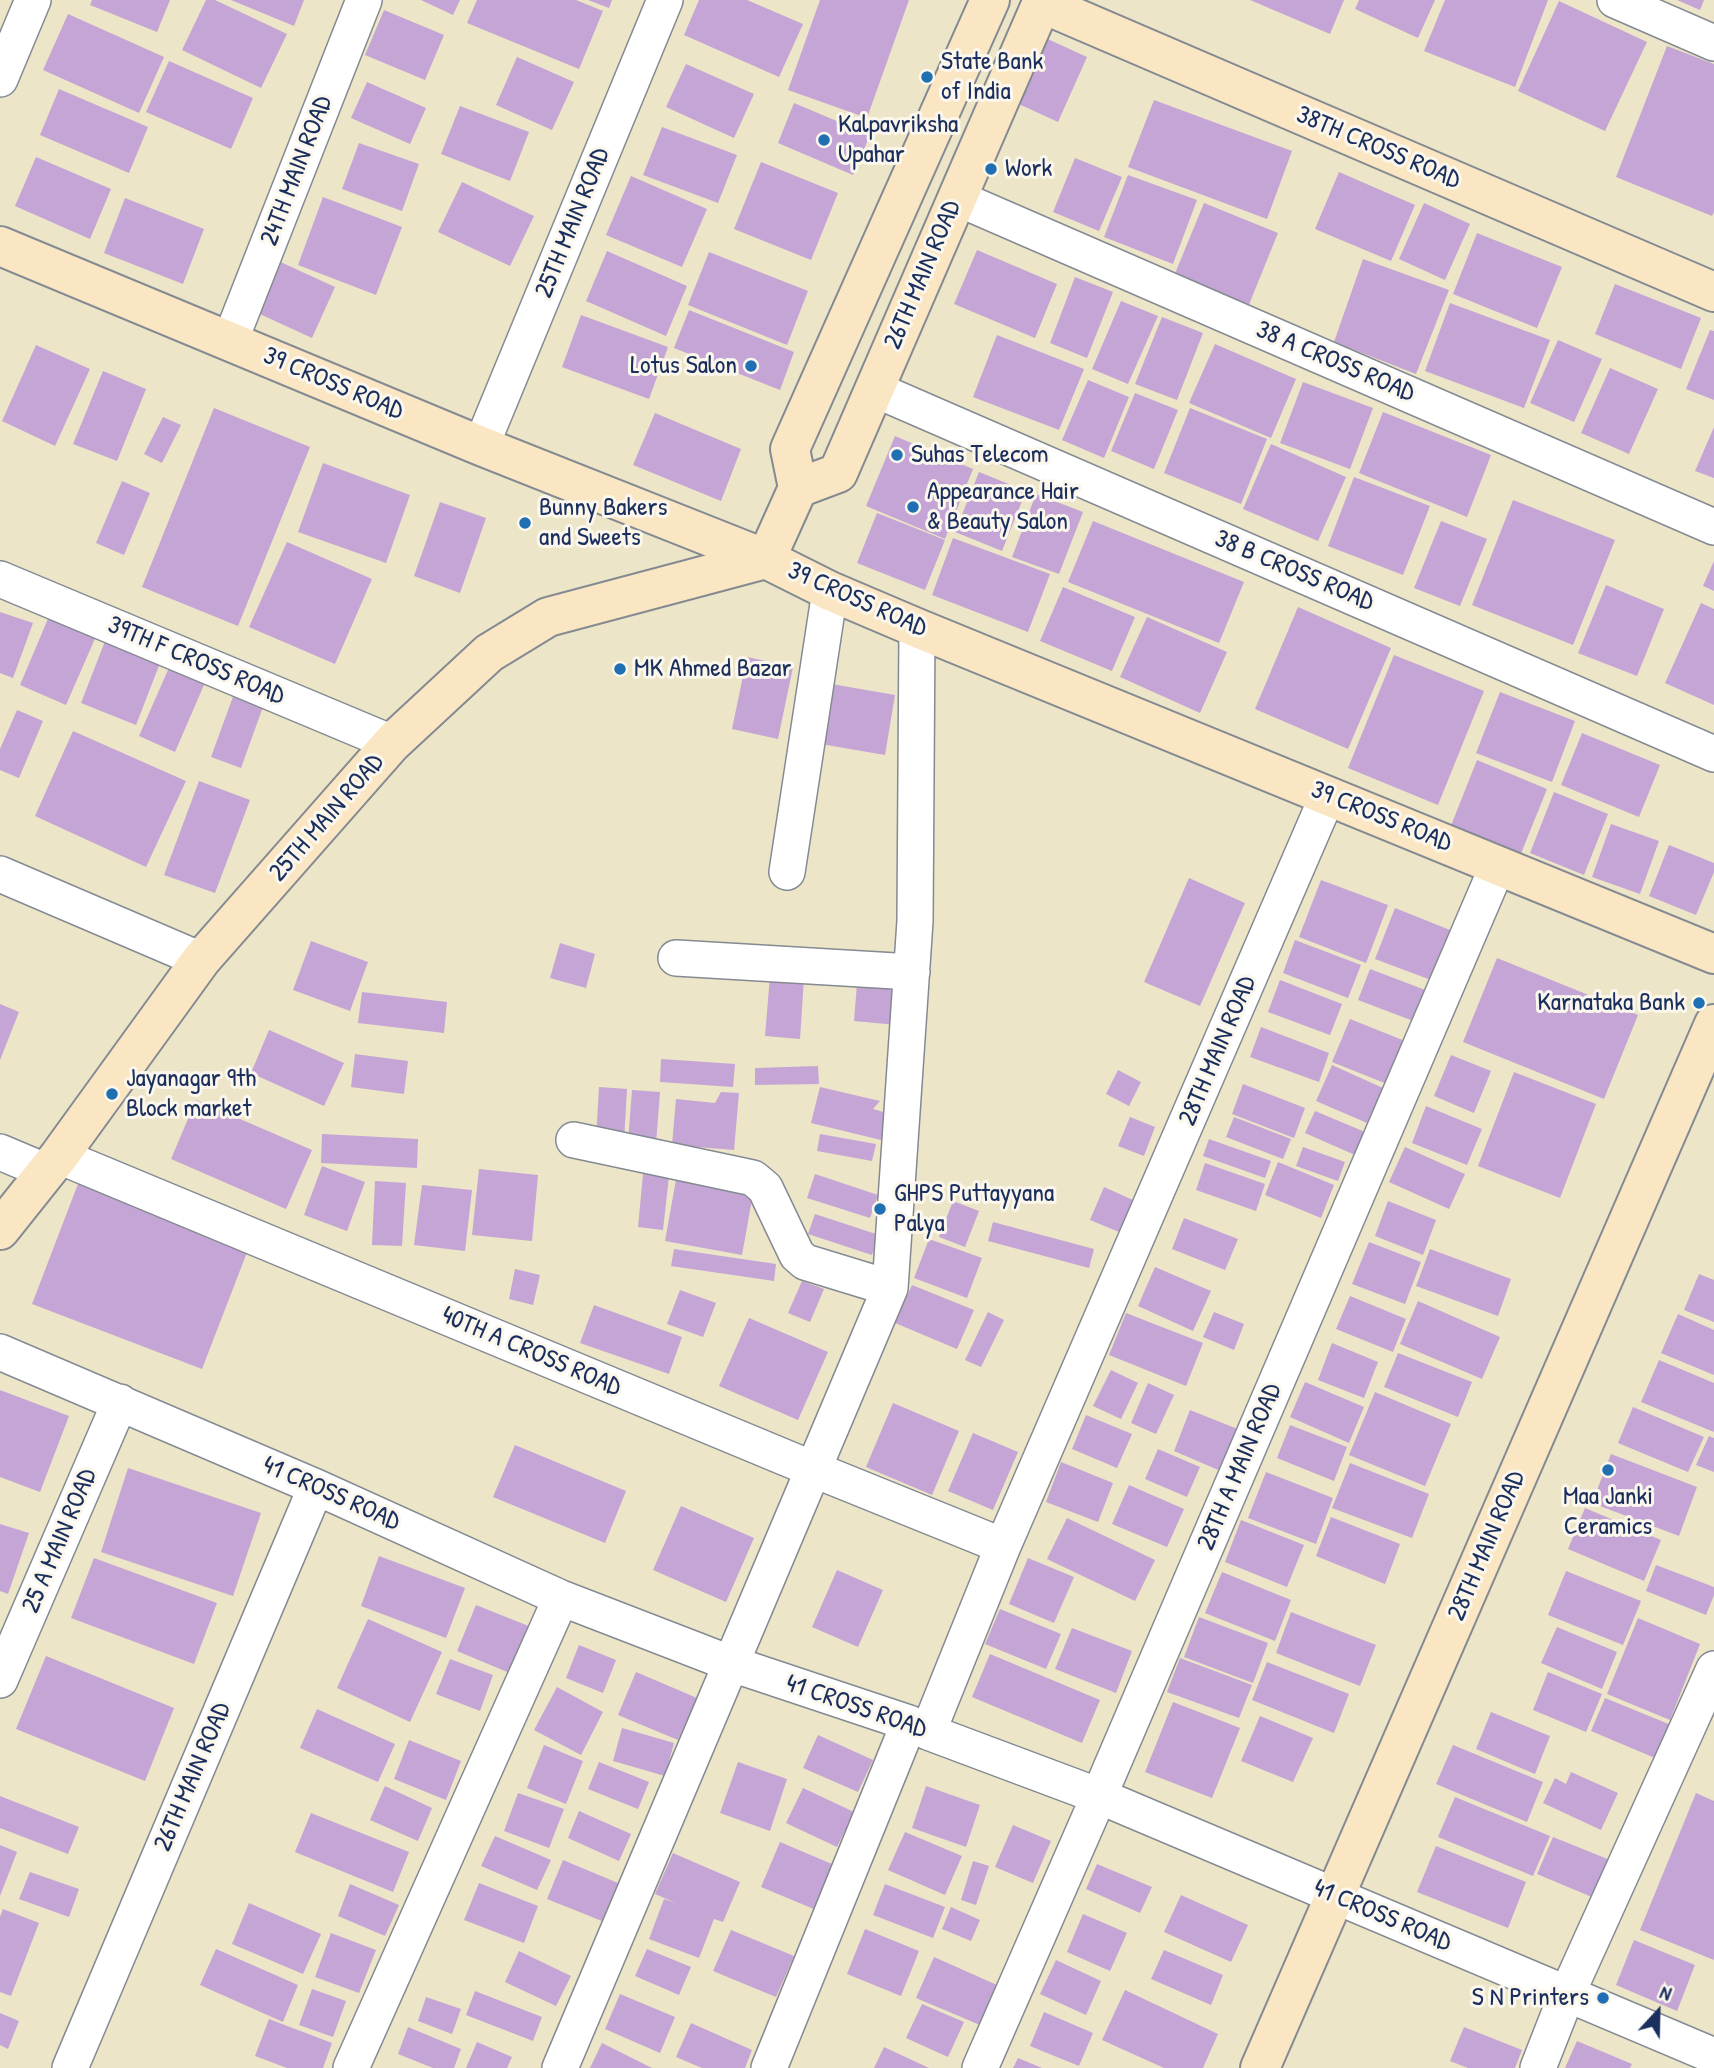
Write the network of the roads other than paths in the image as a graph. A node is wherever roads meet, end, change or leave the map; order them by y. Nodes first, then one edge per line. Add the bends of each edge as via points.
1 (33, 0) edge
2 (364, 0) edge
3 (665, 0) edge
4 (990, 0) edge
5 (1615, 0) edge
6 (1042, 1) edge
7 (1714, 43) edge
8 (0, 79) edge
9 (957, 198) junction
10 (0, 246) edge
11 (1714, 292) edge
12 (230, 341) junction
13 (874, 389) junction
14 (481, 446) junction
15 (798, 488) junction
16 (1714, 527) edge
17 (766, 558) junction
18 (0, 579) edge
19 (830, 591) junction
20 (917, 628) junction
21 (393, 743) junction
22 (1714, 754) edge
23 (1328, 795) junction
24 (1498, 865) junction
25 (788, 872) dead end
26 (0, 874) edge
27 (1714, 954) edge
28 (676, 958) dead end
29 (201, 960) junction
30 (912, 972) junction
31 (1714, 1024) edge
32 (574, 1140) dead end
33 (0, 1152) edge
34 (52, 1164) junction
35 (0, 1230) edge
36 (890, 1288) junction
37 (0, 1352) edge
38 (120, 1402) junction
39 (815, 1470) junction
40 (316, 1487) junction
41 (1003, 1546) junction
42 (561, 1598) junction
43 (732, 1664) junction
44 (1714, 1670) edge
45 (0, 1680) edge
46 (918, 1728) junction
47 (1099, 1796) junction
48 (1335, 1896) junction
49 (1567, 1994) junction
50 (1714, 2056) edge
51 (70, 2068) edge
52 (351, 2068) edge
53 (560, 2068) edge
54 (769, 2068) edge
55 (979, 2068) edge
56 (1259, 2068) edge
57 (1538, 2068) edge

1 - 8 street
2 - 12 street, 24TH MAIN ROAD
3 - 14 street, 25TH MAIN ROAD
4 - 15 street, 26TH MAIN ROAD via 790,449
5 - 7 street
6 - 9 street, 26TH MAIN ROAD
6 - 11 street, 38TH CROSS ROAD
9 - 13 street, 26TH MAIN ROAD
9 - 16 street, 38 A CROSS ROAD
10 - 12 street, 39 CROSS ROAD
12 - 14 street, 39 CROSS ROAD
13 - 15 street, 26TH MAIN ROAD via 838,473
13 - 22 street, 38 B CROSS ROAD
14 - 17 street, 39 CROSS ROAD
15 - 17 street
17 - 19 street, 39 CROSS ROAD
17 - 21 street, 25TH MAIN ROAD via 548,617 489,653
18 - 21 street, 39TH F CROSS ROAD
19 - 20 street, 39 CROSS ROAD
19 - 25 street
20 - 23 street, 39 CROSS ROAD
20 - 30 street
21 - 29 street, 25TH MAIN ROAD
23 - 24 street, 39 CROSS ROAD
23 - 41 street, 28TH MAIN ROAD
24 - 27 street, 39 CROSS ROAD
24 - 47 street, 28TH A MAIN ROAD
26 - 29 street
28 - 30 street
29 - 34 street, 25TH MAIN ROAD
30 - 36 street
31 - 48 street, 28TH MAIN ROAD
32 - 36 street via 753,1178 765,1188 797,1255 805,1262
33 - 34 street, 40TH A CROSS ROAD
34 - 35 street, 25TH MAIN ROAD
34 - 39 street, 40TH A CROSS ROAD
36 - 39 street
37 - 38 street, 41 CROSS ROAD
38 - 40 street, 41 CROSS ROAD
38 - 45 street, 25 A MAIN ROAD
39 - 41 street, 40TH A CROSS ROAD
39 - 43 street
40 - 42 street, 41 CROSS ROAD
40 - 51 street, 26TH MAIN ROAD
41 - 46 street, 28TH MAIN ROAD
42 - 43 street, 41 CROSS ROAD
42 - 52 street
43 - 46 street, 41 CROSS ROAD
43 - 53 street
44 - 49 street
46 - 47 street, 41 CROSS ROAD
46 - 54 street, 28TH MAIN ROAD
47 - 48 street, 41 CROSS ROAD
47 - 55 street, 28TH A MAIN ROAD
48 - 49 street, 41 CROSS ROAD
48 - 56 street, 28TH MAIN ROAD
49 - 50 street, 41 CROSS ROAD
49 - 57 street

